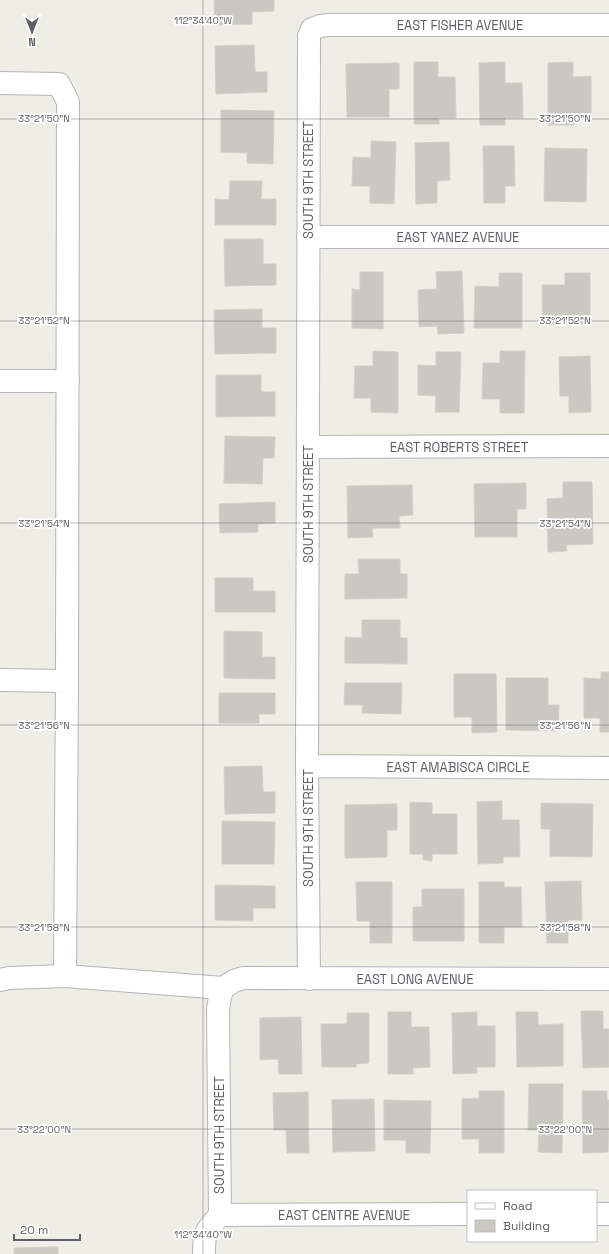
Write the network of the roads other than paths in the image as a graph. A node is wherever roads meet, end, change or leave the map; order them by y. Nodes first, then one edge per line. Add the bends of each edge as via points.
1 (609, 25) edge
2 (312, 29) joint
3 (0, 83) edge
4 (308, 237) junction
5 (609, 237) edge
6 (0, 381) edge
7 (68, 381) junction
8 (609, 446) edge
9 (308, 447) junction
10 (0, 680) edge
11 (67, 681) junction
12 (307, 766) junction
13 (609, 768) edge
14 (65, 976) junction
15 (309, 978) junction
16 (609, 978) edge
17 (0, 980) edge
18 (223, 988) junction
19 (467, 1214) edge
20 (597, 1214) edge
21 (609, 1214) edge
22 (220, 1215) junction
23 (204, 1254) edge

1 - 2 street, EAST FISHER AVENUE via 329,25
2 - 4 street, SOUTH 9TH STREET via 309,36
3 - 7 street via 59,84 68,102
4 - 5 street, EAST YANEZ AVENUE
4 - 9 street, SOUTH 9TH STREET
6 - 7 street
7 - 11 street
8 - 9 street, EAST ROBERTS STREET
9 - 12 street, SOUTH 9TH STREET
10 - 11 street
11 - 14 street
12 - 13 street, EAST AMABISCA CIRCLE
12 - 15 street, SOUTH 9TH STREET
14 - 17 street
14 - 18 street
15 - 16 street, EAST LONG AVENUE
15 - 18 street, EAST LONG AVENUE via 243,978
18 - 22 street, SOUTH 9TH STREET via 218,1009
19 - 22 street, EAST CENTRE AVENUE
20 - 21 street
22 - 23 street via 204,1236

